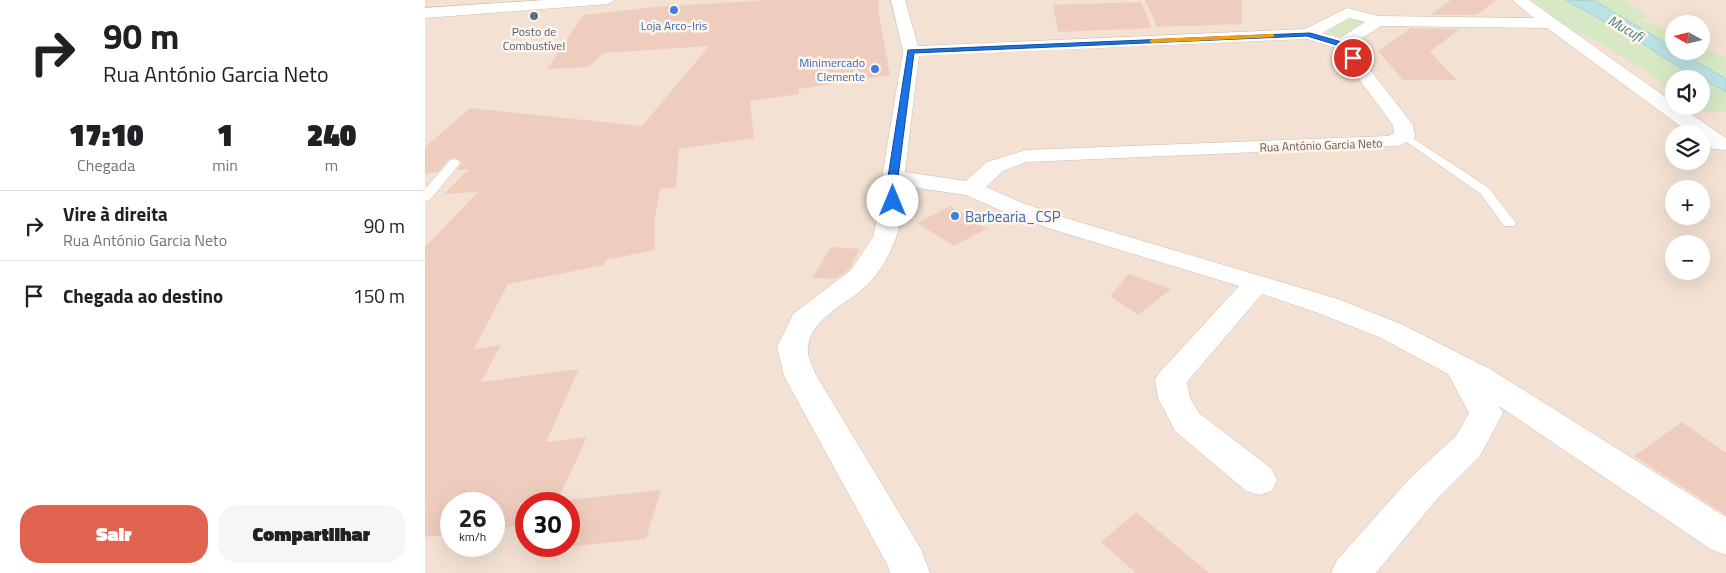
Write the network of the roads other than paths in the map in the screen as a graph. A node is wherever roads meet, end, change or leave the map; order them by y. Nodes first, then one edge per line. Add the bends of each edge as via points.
1 (602, 0) edge
2 (608, 0) edge
3 (898, 0) edge
4 (1519, 0) edge
5 (425, 13) edge
6 (1378, 21) junction
7 (1549, 23) junction
8 (1308, 34) junction
9 (1342, 44) junction
10 (911, 51) junction
11 (1405, 136) junction
12 (1724, 144) dead end
13 (454, 163) dead end
14 (893, 177) junction
15 (972, 189) junction
16 (425, 196) edge
17 (1509, 223) dead end
18 (1257, 283) junction
19 (1458, 365) junction
20 (1259, 480) dead end
21 (1726, 538) edge
22 (910, 573) edge
23 (1351, 573) edge

1 - 2 street
1 - 5 street
3 - 10 street
4 - 7 street
6 - 7 street
6 - 8 street via 1347,13
6 - 9 street
7 - 12 street via 1720,145
8 - 9 street
8 - 10 street
9 - 11 street, Rua António Garcia Neto via 1403,125
10 - 14 street
11 - 15 street, Rua António Garcia Neto via 1391,142 1025,156 986,171
11 - 17 lane via 1485,191
13 - 16 lane
14 - 15 street
14 - 22 street via 893,201 886,237 861,276 803,321 792,347 801,376 907,562
15 - 18 street via 1060,224
18 - 19 street via 1391,330
18 - 20 street via 1171,380 1174,398 1187,422
19 - 21 street
19 - 23 street via 1486,412 1468,446 1425,488

